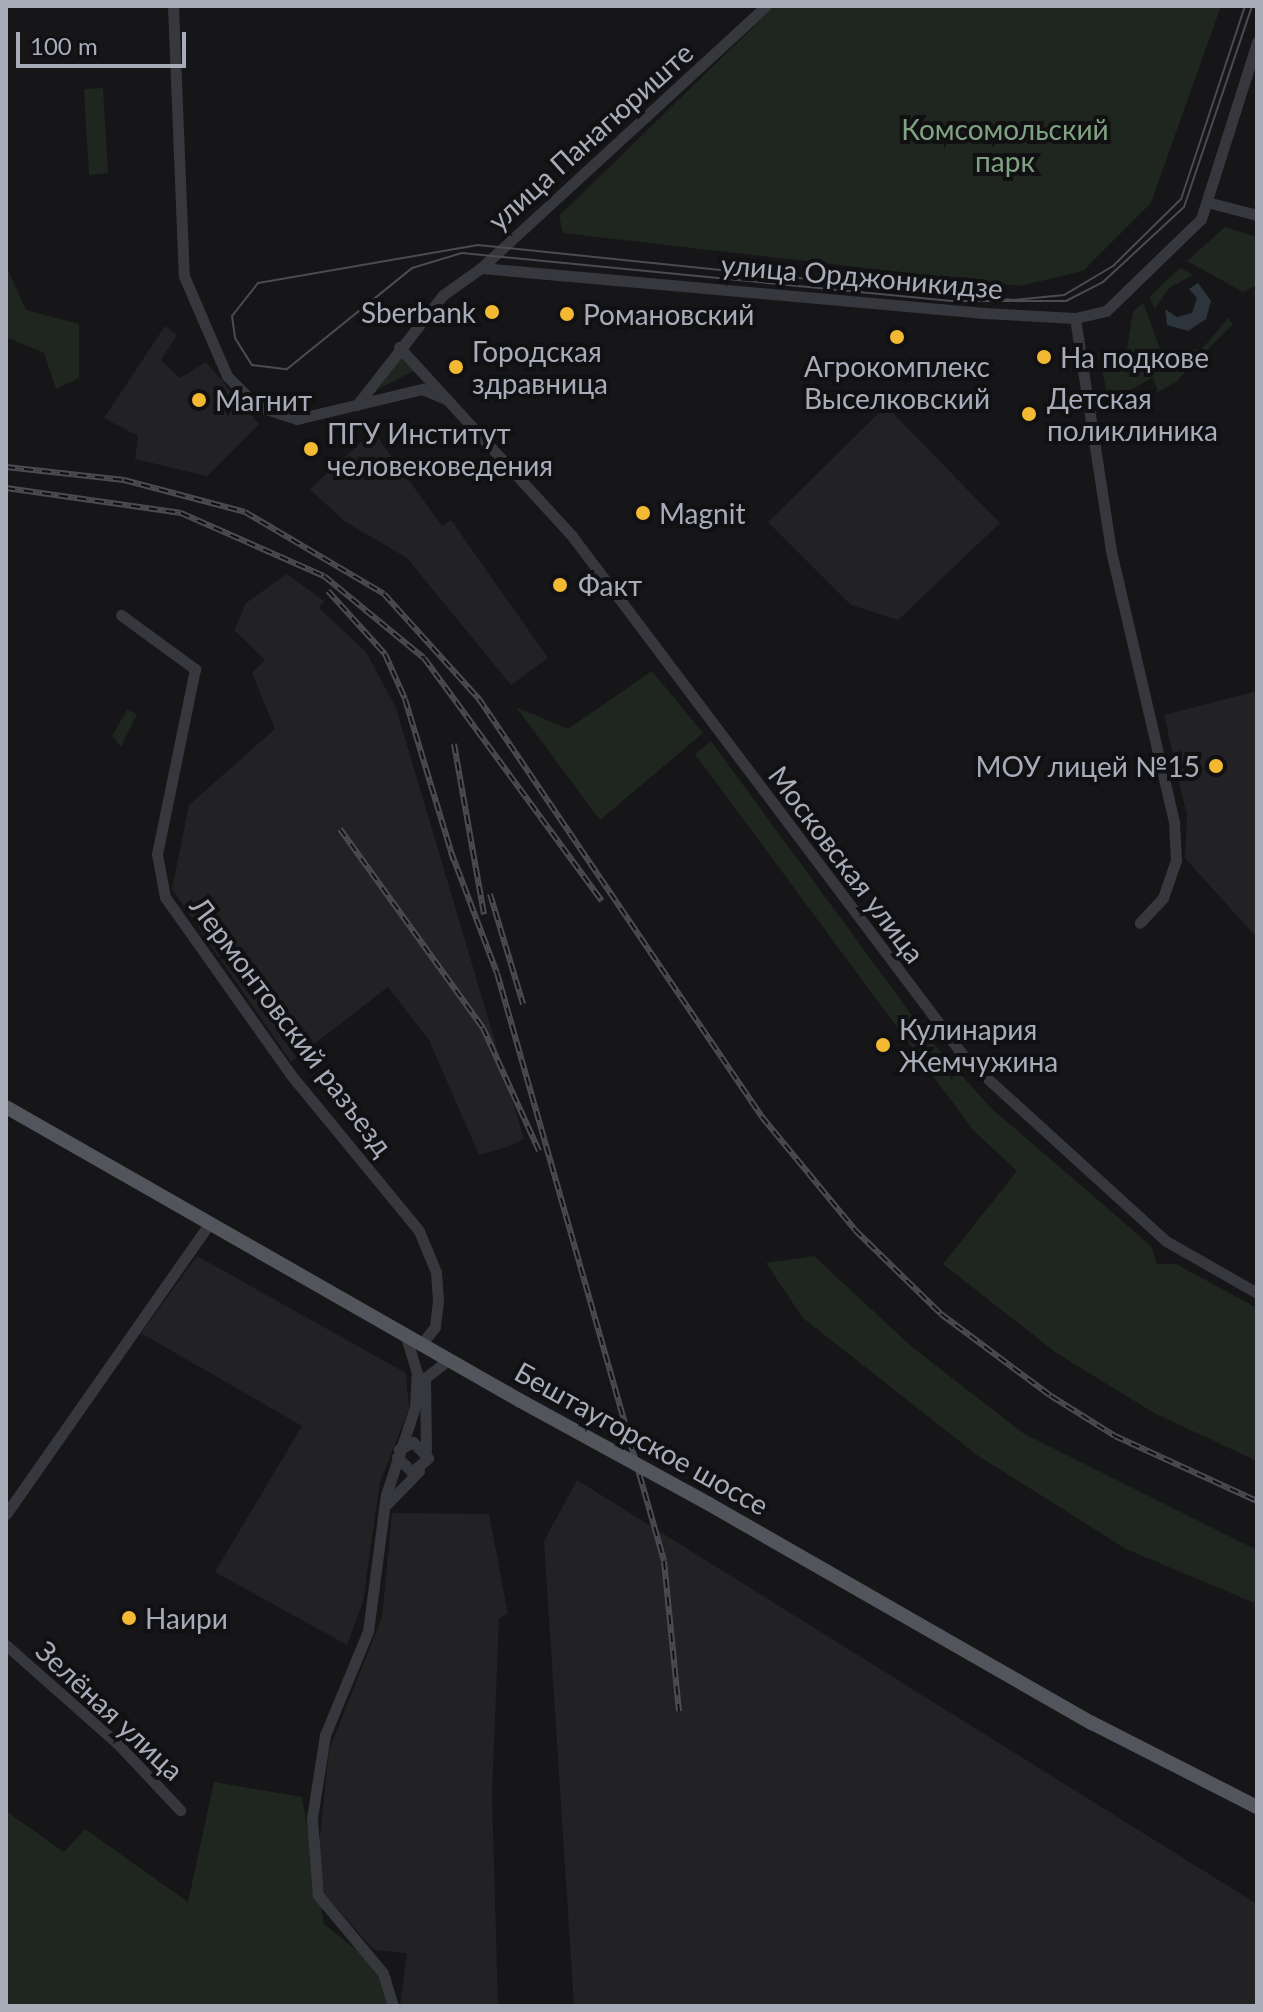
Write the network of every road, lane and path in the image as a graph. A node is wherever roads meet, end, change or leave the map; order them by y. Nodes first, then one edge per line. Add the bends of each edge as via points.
1 (173, 6) edge
2 (766, 6) edge
3 (1257, 42) edge
4 (1207, 202) junction
5 (1257, 215) edge
6 (481, 268) junction
7 (1075, 318) junction
8 (399, 347) junction
9 (455, 404) junction
10 (357, 405) junction
11 (121, 615) dead end
12 (1140, 923) dead end
13 (6, 1107) edge
14 (208, 1225) junction
15 (1257, 1293) edge
16 (406, 1336) junction
17 (421, 1344) junction
18 (448, 1360) junction
19 (426, 1450) junction
20 (398, 1453) junction
21 (419, 1471) junction
22 (384, 1512) junction
23 (6, 1514) edge
24 (6, 1645) edge
25 (1257, 1807) edge
26 (180, 1810) dead end
27 (393, 2006) edge

1 - 10 street, Московская улица via 184,276 208,345 236,387 271,413 315,418
2 - 6 street, улица Панагюриште
3 - 4 street, улица Орджоникидзе
4 - 5 street
4 - 7 street, улица Орджоникидзе via 1183,243 1124,299
6 - 7 street, улица Орджоникидзе
6 - 8 street via 443,295
7 - 12 street via 1111,551 1174,822 1176,860 1163,898
8 - 9 street, Московская улица
8 - 10 street
9 - 10 street, Московская улица via 422,389
9 - 15 street, Московская улица via 572,536 966,1059 1166,1241
11 - 17 street, Лермонтовский разъезд via 195,669 157,854 165,897 291,1075 419,1231 436,1272 438,1301 435,1327
13 - 14 main road, Бештаугорское шоссе
14 - 16 main road, Бештаугорское шоссе
14 - 23 street
16 - 17 main road, Бештаугорское шоссе
16 - 20 street via 417,1373
17 - 18 main road, Бештаугорское шоссе
18 - 19 street via 425,1378
18 - 25 main road, Бештаугорское шоссе, bridge via 1092,1723
19 - 20 street via 413,1442
19 - 21 street
20 - 21 street via 404,1470
20 - 22 street
21 - 22 street
22 - 27 street via 368,1631 315,1777 312,1849 318,1895 383,1973
24 - 26 street, Зелёная улица via 118,1744

